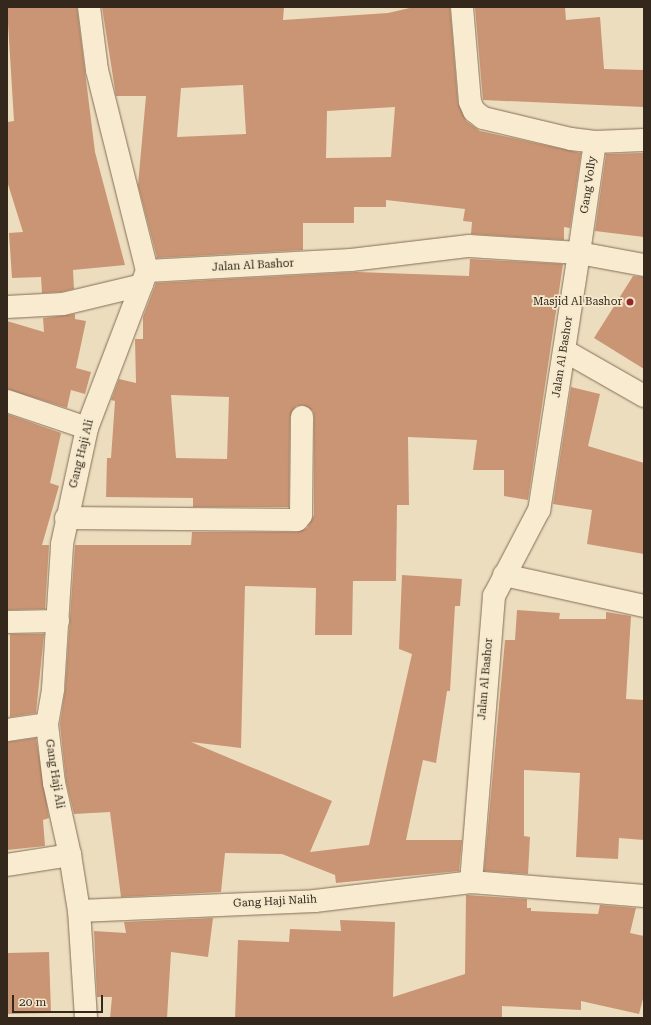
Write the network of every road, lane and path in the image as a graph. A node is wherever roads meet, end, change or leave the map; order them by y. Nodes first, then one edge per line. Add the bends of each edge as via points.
1 (89, 7) edge
2 (462, 7) edge
3 (644, 140) edge
4 (595, 142) junction
5 (579, 253) junction
6 (644, 265) edge
7 (144, 278) junction
8 (7, 307) edge
9 (565, 351) junction
10 (644, 396) edge
11 (7, 401) edge
12 (302, 416) dead end
13 (87, 428) junction
14 (66, 518) junction
15 (504, 575) junction
16 (644, 606) edge
17 (58, 621) junction
18 (7, 622) edge
19 (47, 724) junction
20 (7, 730) edge
21 (70, 855) junction
22 (7, 865) edge
23 (471, 882) junction
24 (644, 896) edge
25 (79, 911) junction
26 (86, 1018) edge

1 - 7 street via 97,70
2 - 4 street via 470,102 474,111 483,118 522,129
3 - 4 street, Gang Volly
4 - 5 street, Gang Volly
5 - 6 street
5 - 7 street, Jalan Al Bashor via 469,246 351,260
5 - 9 street, Jalan Al Bashor
7 - 8 street, Jalan Al Bashor via 63,304
7 - 13 street, Gang Haji Ali
9 - 10 street
9 - 15 street, Jalan Al Bashor via 539,510
11 - 13 street
12 - 14 street via 301,515 297,520
13 - 14 street, Gang Haji Ali
14 - 17 street, Gang Haji Ali
15 - 16 street
15 - 23 street, Jalan Al Bashor via 494,596 487,647
17 - 18 street
17 - 19 street, Gang Haji Ali
19 - 20 street
19 - 21 street, Gang Haji Ali via 54,782
21 - 22 street
21 - 25 street, Gang Haji Ali
23 - 24 street
23 - 25 street, Gang Haji Nalih via 315,901
25 - 26 street, Gang Haji Ali

